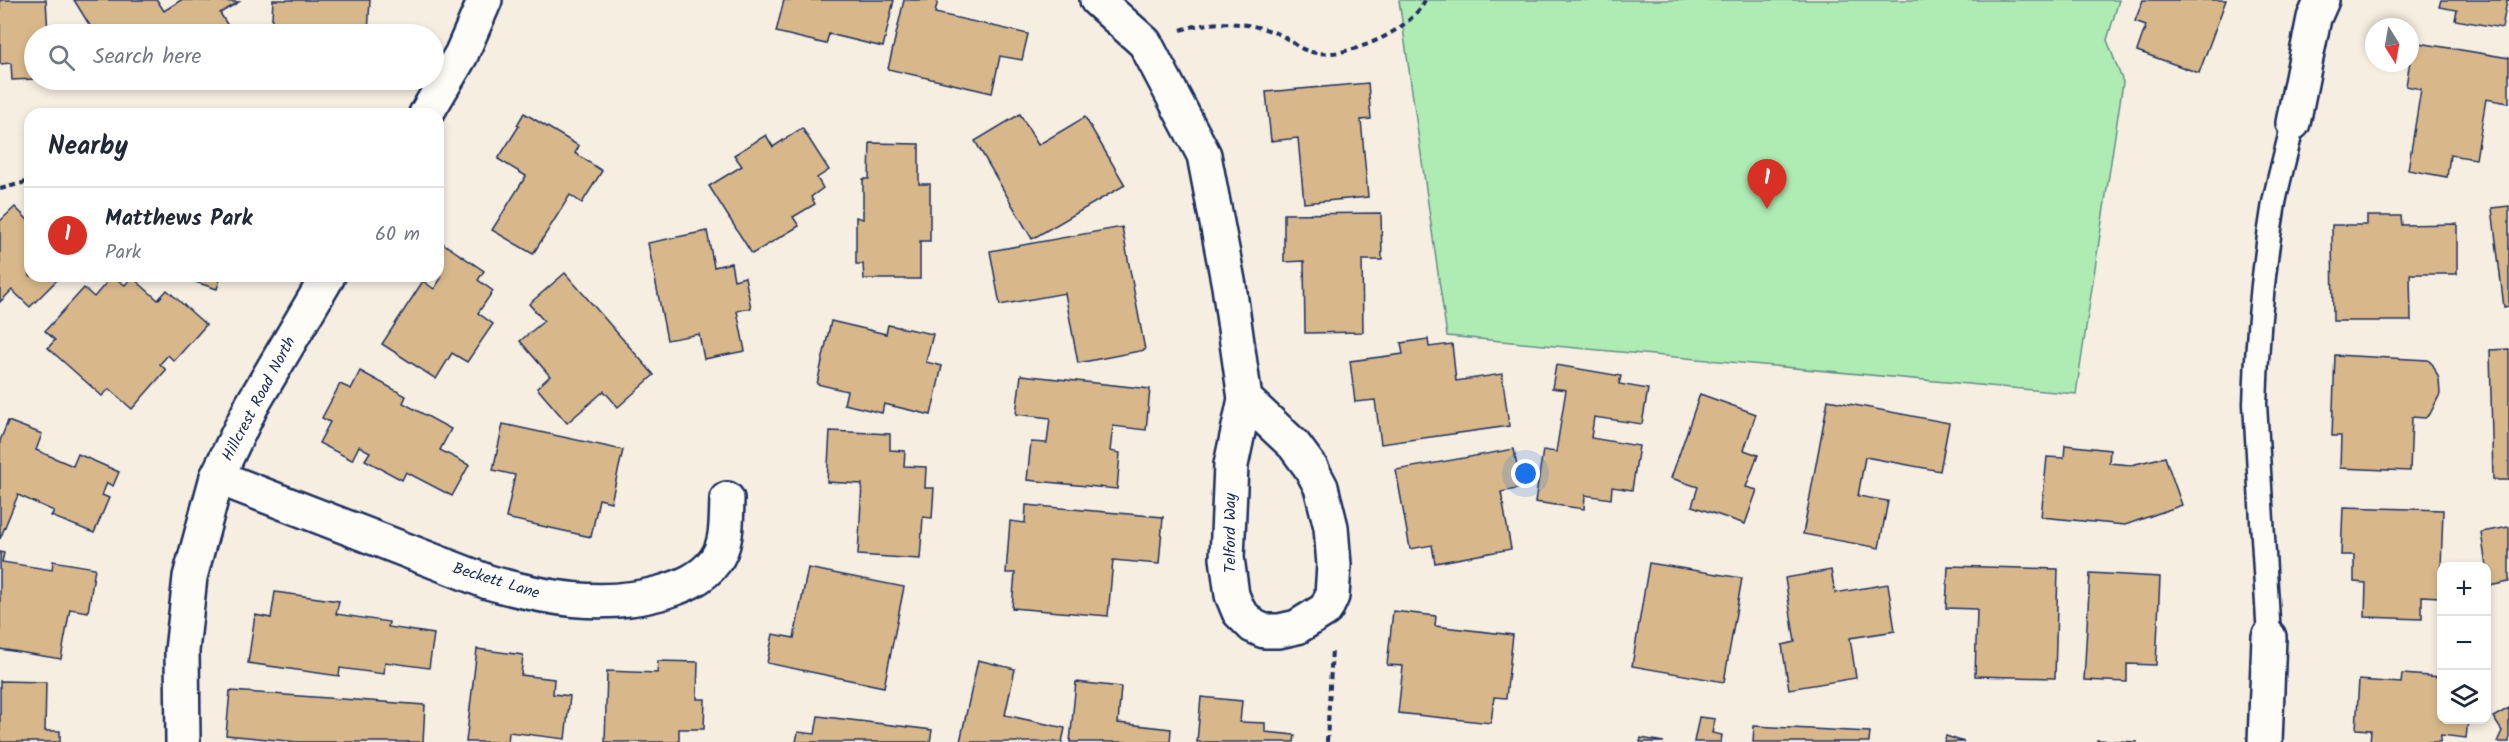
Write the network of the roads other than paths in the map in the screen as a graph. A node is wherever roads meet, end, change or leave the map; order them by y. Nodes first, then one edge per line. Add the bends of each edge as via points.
1 (485, 0) edge
2 (1097, 0) edge
3 (2322, 0) edge
4 (444, 84) edge
5 (440, 90) edge
6 (430, 108) edge
7 (2293, 123) joint
8 (324, 282) edge
9 (1245, 399) junction
10 (217, 477) junction
11 (727, 499) dead end
12 (2269, 637) joint
13 (183, 742) edge
14 (2265, 742) edge

1 - 4 street
2 - 9 street, Telford Way via 1145,42 1204,155
3 - 7 street via 2314,18
5 - 6 street
7 - 12 lane via 2274,201 2256,367
8 - 10 street, Hillcrest Road North via 252,405
9 - 9 street, Telford Way via 1231,465 1227,558 1232,595 1239,612 1253,626 1279,631 1298,627 1326,609 1332,596 1334,565 1331,527 1321,487 1311,468 1294,445
10 - 11 street, Beckett Lane via 488,582 533,595 582,601 641,599 698,579 716,560 725,537
10 - 13 street, Hillcrest Road North via 190,577 182,651
12 - 14 street

